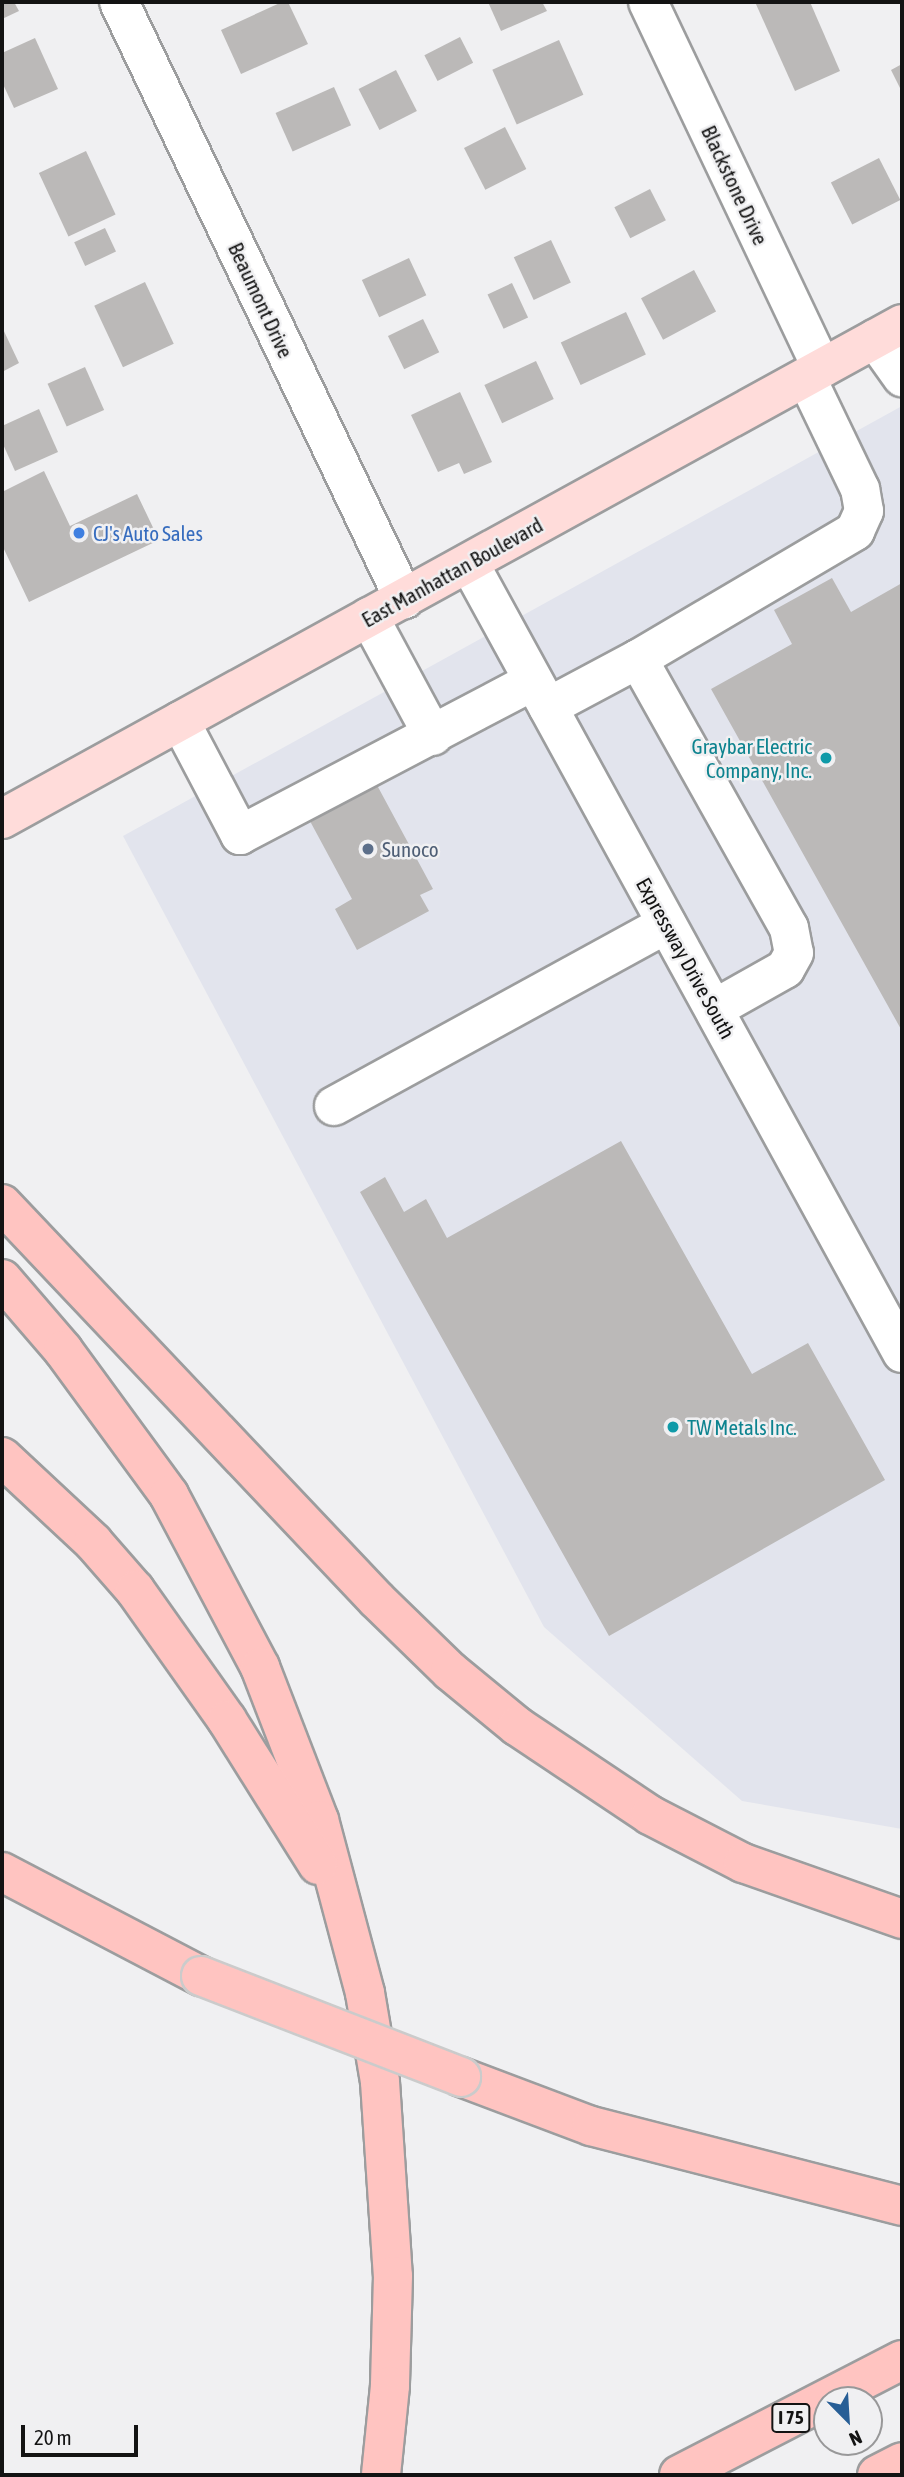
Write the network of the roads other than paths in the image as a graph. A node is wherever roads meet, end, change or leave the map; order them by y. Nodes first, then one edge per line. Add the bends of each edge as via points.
1 (119, 2) edge
2 (648, 2) edge
3 (889, 332) edge
4 (814, 372) junction
5 (902, 377) edge
6 (468, 563) junction
7 (404, 599) junction
8 (369, 617) junction
9 (638, 659) junction
10 (540, 694) junction
11 (180, 721) junction
12 (433, 736) junction
13 (2, 819) edge
14 (667, 924) junction
15 (714, 1009) junction
16 (334, 1106) dead end
17 (2, 1204) edge
18 (2, 1279) edge
19 (902, 1353) edge
20 (2, 1457) edge
21 (2, 1872) edge
22 (343, 1905) junction
23 (902, 1919) edge
24 (902, 2206) edge
25 (902, 2360) edge
26 (902, 2462) edge
27 (381, 2475) edge
28 (679, 2475) edge
29 (877, 2475) edge

1 - 7 street, Beaumont Drive
2 - 4 street, Blackstone Drive
3 - 4 main road, East Manhattan Boulevard
3 - 5 street
4 - 6 main road, East Manhattan Boulevard
4 - 9 street, Blackstone Drive via 860,489 864,511 855,531
6 - 7 main road, East Manhattan Boulevard
6 - 10 street, Expressway Drive South
7 - 8 main road, East Manhattan Boulevard
8 - 11 main road, East Manhattan Boulevard
8 - 12 street
9 - 10 street, Blackstone Drive
9 - 15 street via 789,928 794,953 785,969
10 - 12 street, Blackstone Drive
10 - 14 street, Expressway Drive South
11 - 12 street, Blackstone Drive via 240,835
11 - 13 main road, East Manhattan Boulevard
14 - 15 street, Expressway Drive South
14 - 16 street
15 - 19 street, Expressway Drive South
17 - 23 highway via 377,1600 450,1671 517,1726 650,1815 743,1863
18 - 22 highway via 63,1350 169,1495 216,1578 260,1667 292,1748
20 - 22 highway via 93,1542 135,1590 227,1720
21 - 24 highway, bridge via 201,1976 591,2126
22 - 27 highway via 365,1993 380,2082 388,2178 393,2276 390,2386
25 - 28 highway, I 75
26 - 29 highway

